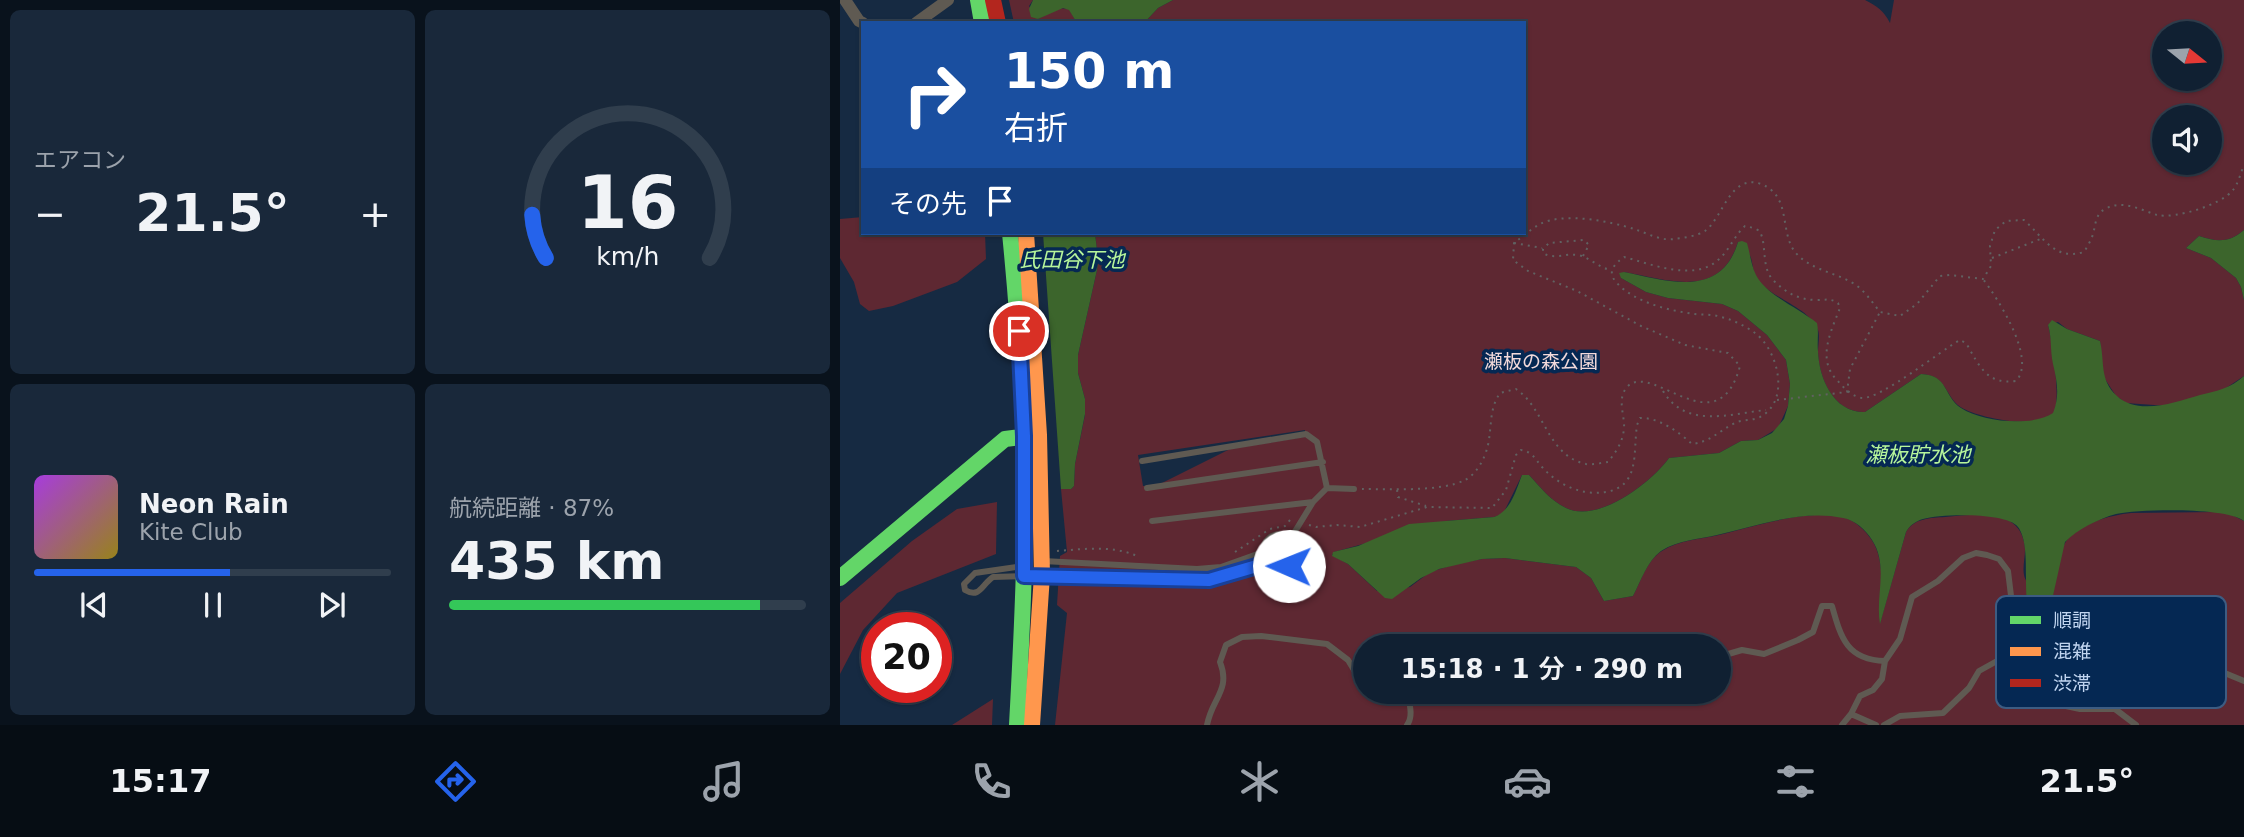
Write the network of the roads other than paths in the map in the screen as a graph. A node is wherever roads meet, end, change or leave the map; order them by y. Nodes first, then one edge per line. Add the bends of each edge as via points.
1 (845, 0) edge
2 (948, 0) edge
3 (978, 0) edge
4 (993, 0) edge
5 (919, 21) edge
6 (982, 21) edge
7 (998, 21) edge
8 (861, 22) edge
9 (1010, 235) edge
10 (1026, 235) edge
11 (1032, 435) junction
12 (1142, 461) dead end
13 (1323, 462) junction
14 (1147, 488) dead end
15 (1327, 488) junction
16 (1354, 489) road end
17 (1313, 502) junction
18 (1152, 521) dead end
19 (1291, 538) junction
20 (1263, 552) junction
21 (1046, 563) junction
22 (1267, 563) junction
23 (1024, 568) junction
24 (840, 578) edge
25 (2011, 596) edge
26 (1731, 653) edge
27 (1885, 661) junction
28 (1996, 662) edge
29 (1353, 668) edge
30 (2226, 673) edge
31 (2244, 681) edge
32 (1409, 704) edge
33 (2075, 708) edge
34 (1851, 714) junction
35 (1017, 725) edge
36 (1032, 725) edge
37 (1207, 725) edge
38 (1407, 725) edge
39 (1842, 725) edge
40 (1876, 725) edge
41 (1884, 725) edge
42 (2136, 725) edge

1 - 8 street
2 - 5 street
3 - 6 street
4 - 7 street
9 - 11 street
10 - 11 street
11 - 21 street
11 - 23 street
11 - 24 street via 1005,439
12 - 13 lane via 1306,434 1317,442
13 - 14 lane
13 - 15 lane
15 - 16 lane
15 - 17 lane
17 - 18 lane
17 - 19 lane
19 - 20 lane via 1270,537
19 - 22 lane via 1298,552 1293,563 1278,568
20 - 21 lane via 1221,567 1197,569
20 - 22 lane
21 - 22 lane via 1209,580
21 - 23 lane
21 - 23 lane
21 - 36 street
23 - 23 lane via 993,577 978,593 965,590 964,584 975,573
23 - 35 street
25 - 27 lane via 2008,570 1999,559 1976,553 1963,558 1912,597 1900,639
26 - 27 lane via 1764,654 1798,640 1813,632 1822,606 1832,606 1840,634 1855,654
27 - 34 lane via 1882,679 1860,696
28 - 41 lane via 1979,671 1943,713 1900,716
29 - 37 lane via 1327,644 1242,637 1226,645 1220,662 1224,685
30 - 31 lane
32 - 38 lane
33 - 42 lane via 2115,709
34 - 39 lane
34 - 40 lane

